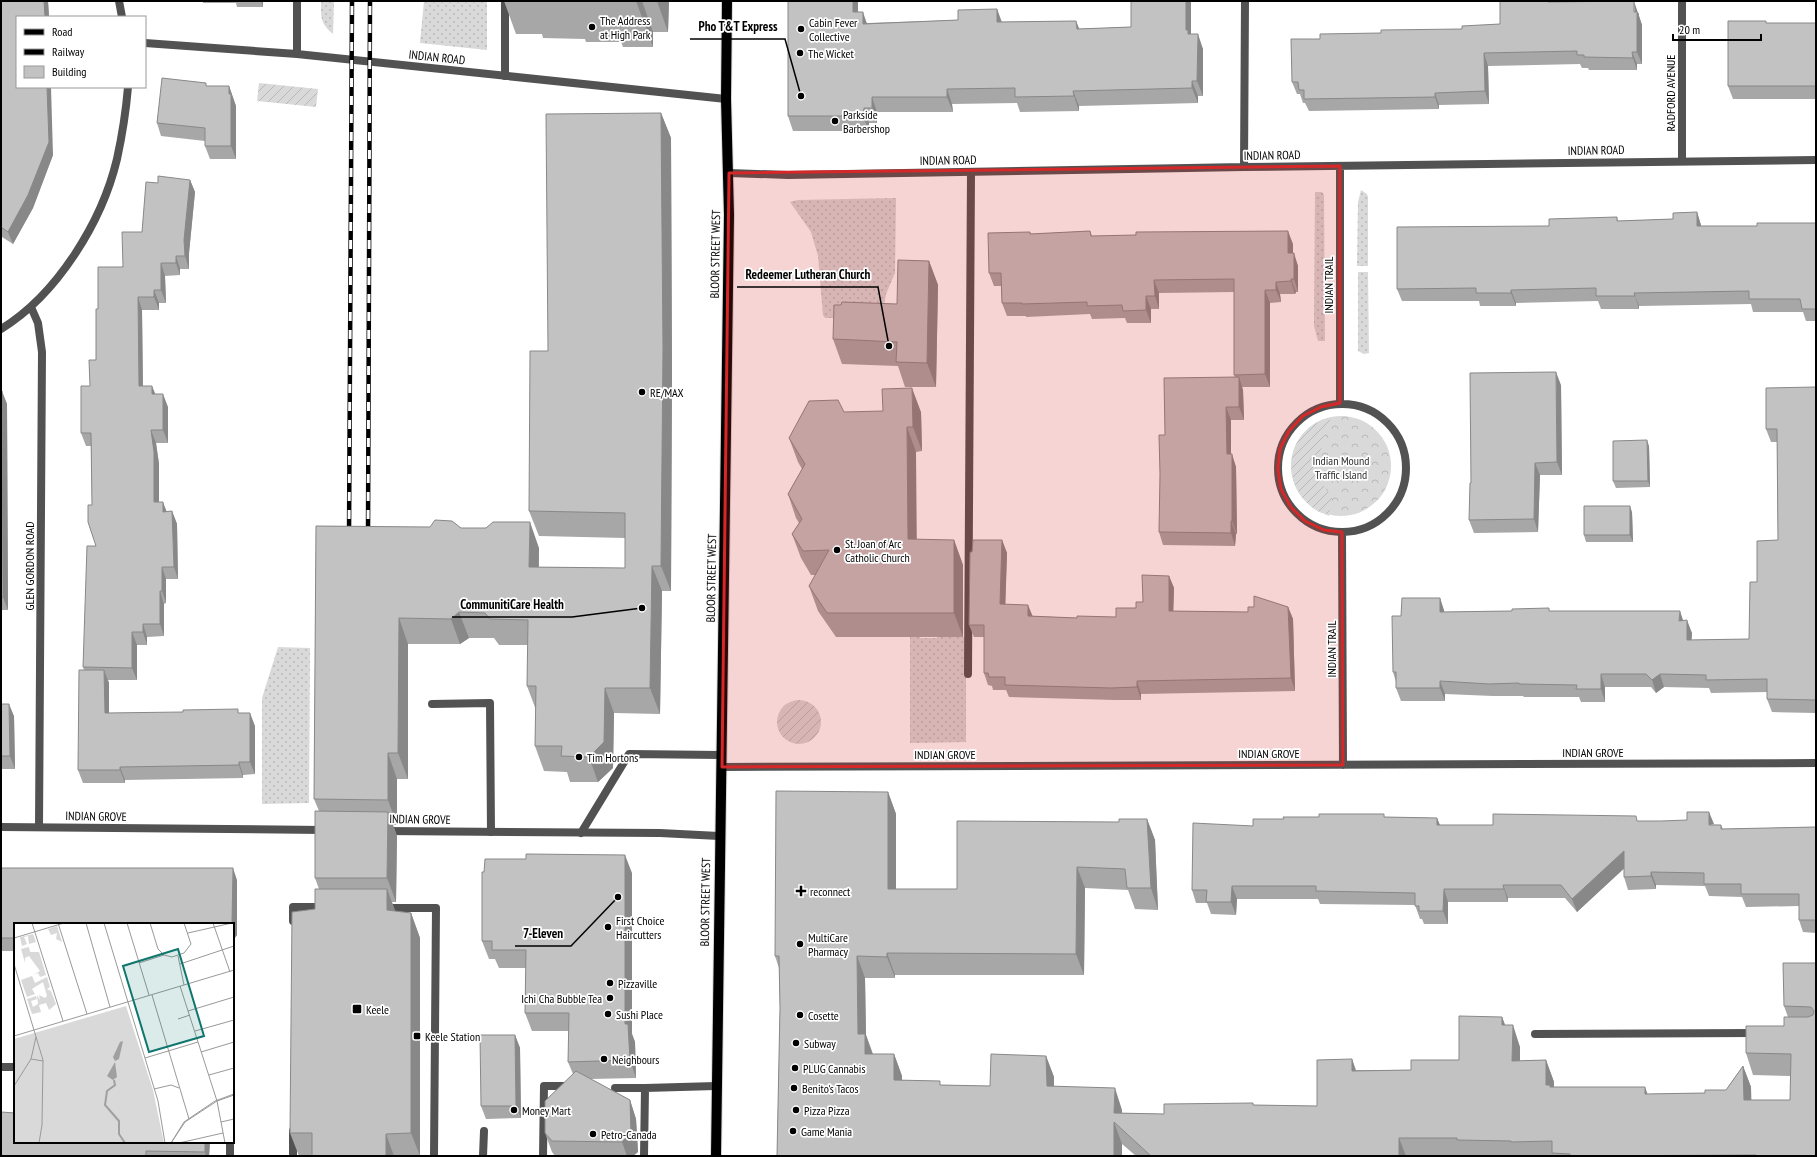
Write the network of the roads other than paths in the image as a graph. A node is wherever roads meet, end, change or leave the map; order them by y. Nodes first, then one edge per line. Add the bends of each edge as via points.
1 (119, 1) edge
2 (297, 1) edge
3 (505, 1) edge
4 (727, 1) edge
5 (1245, 1) edge
6 (1682, 1) edge
7 (122, 16) edge
8 (146, 43) edge
9 (297, 54) junction
10 (505, 76) junction
11 (128, 88) edge
12 (726, 99) junction
13 (1816, 160) edge
14 (1682, 161) junction
15 (1340, 166) junction
16 (1244, 167) junction
17 (971, 172) junction
18 (729, 173) junction
19 (31, 307) junction
20 (1, 329) edge
21 (1340, 403) junction
22 (1342, 532) junction
23 (968, 674) dead end
24 (432, 704) dead end
25 (721, 755) junction
26 (1816, 763) edge
27 (1343, 765) junction
28 (722, 766) junction
29 (1, 827) edge
30 (39, 827) junction
31 (332, 830) edge
32 (372, 831) edge
33 (491, 832) junction
34 (581, 833) junction
35 (719, 836) junction
36 (333, 908) edge
37 (373, 908) edge
38 (293, 930) edge
39 (1763, 1033) edge
40 (1535, 1034) dead end
41 (1, 1067) edge
42 (14, 1067) edge
43 (575, 1086) edge
44 (716, 1086) junction
45 (615, 1088) dead end
46 (645, 1088) junction
47 (293, 1125) edge
48 (484, 1131) dead end
49 (230, 1143) edge
50 (230, 1156) edge
51 (293, 1156) edge
52 (434, 1156) edge
53 (483, 1156) edge
54 (543, 1156) edge
55 (644, 1156) edge
56 (716, 1156) edge

1 - 7 street
2 - 9 street
3 - 10 street
4 - 12 main road, BLOOR STREET WEST
5 - 16 street
6 - 14 street, RADFORD AVENUE
8 - 9 street, INDIAN ROAD
9 - 10 street, INDIAN ROAD
10 - 12 street, INDIAN ROAD
11 - 19 street via 116,160 102,203 62,272
12 - 18 main road, BLOOR STREET WEST
13 - 14 street, INDIAN ROAD
14 - 15 street, INDIAN ROAD
15 - 16 street, INDIAN ROAD
15 - 21 street, INDIAN TRAIL
16 - 17 street, INDIAN ROAD
17 - 18 street, INDIAN ROAD via 788,175
17 - 23 street
18 - 25 main road, BLOOR STREET WEST
19 - 20 street
19 - 30 street, GLEN GORDON ROAD via 38,323 42,352
21 - 22 street via 1321,407 1303,416 1289,431 1280,449 1278,469 1281,489 1291,507 1305,521 1324,530
21 - 22 street via 1360,405 1378,414 1393,428 1403,446 1406,466 1404,486 1395,504 1381,519 1364,528
22 - 27 street, INDIAN TRAIL
24 - 33 street via 490,703
25 - 28 main road, BLOOR STREET WEST
25 - 34 street via 629,754
26 - 27 street, INDIAN GROVE
27 - 28 street, INDIAN GROVE
28 - 35 main road, BLOOR STREET WEST
29 - 30 street, INDIAN GROVE
30 - 31 street, INDIAN GROVE
32 - 33 street, INDIAN GROVE
33 - 34 street, INDIAN GROVE
34 - 35 street, INDIAN GROVE
35 - 44 main road, BLOOR STREET WEST
36 - 38 street via 293,907
37 - 52 street via 436,908
39 - 40 street
41 - 42 street
43 - 54 street via 544,1086
44 - 46 street
44 - 56 main road, BLOOR STREET WEST
45 - 46 street
46 - 55 street
47 - 51 street
48 - 53 street
49 - 50 street

